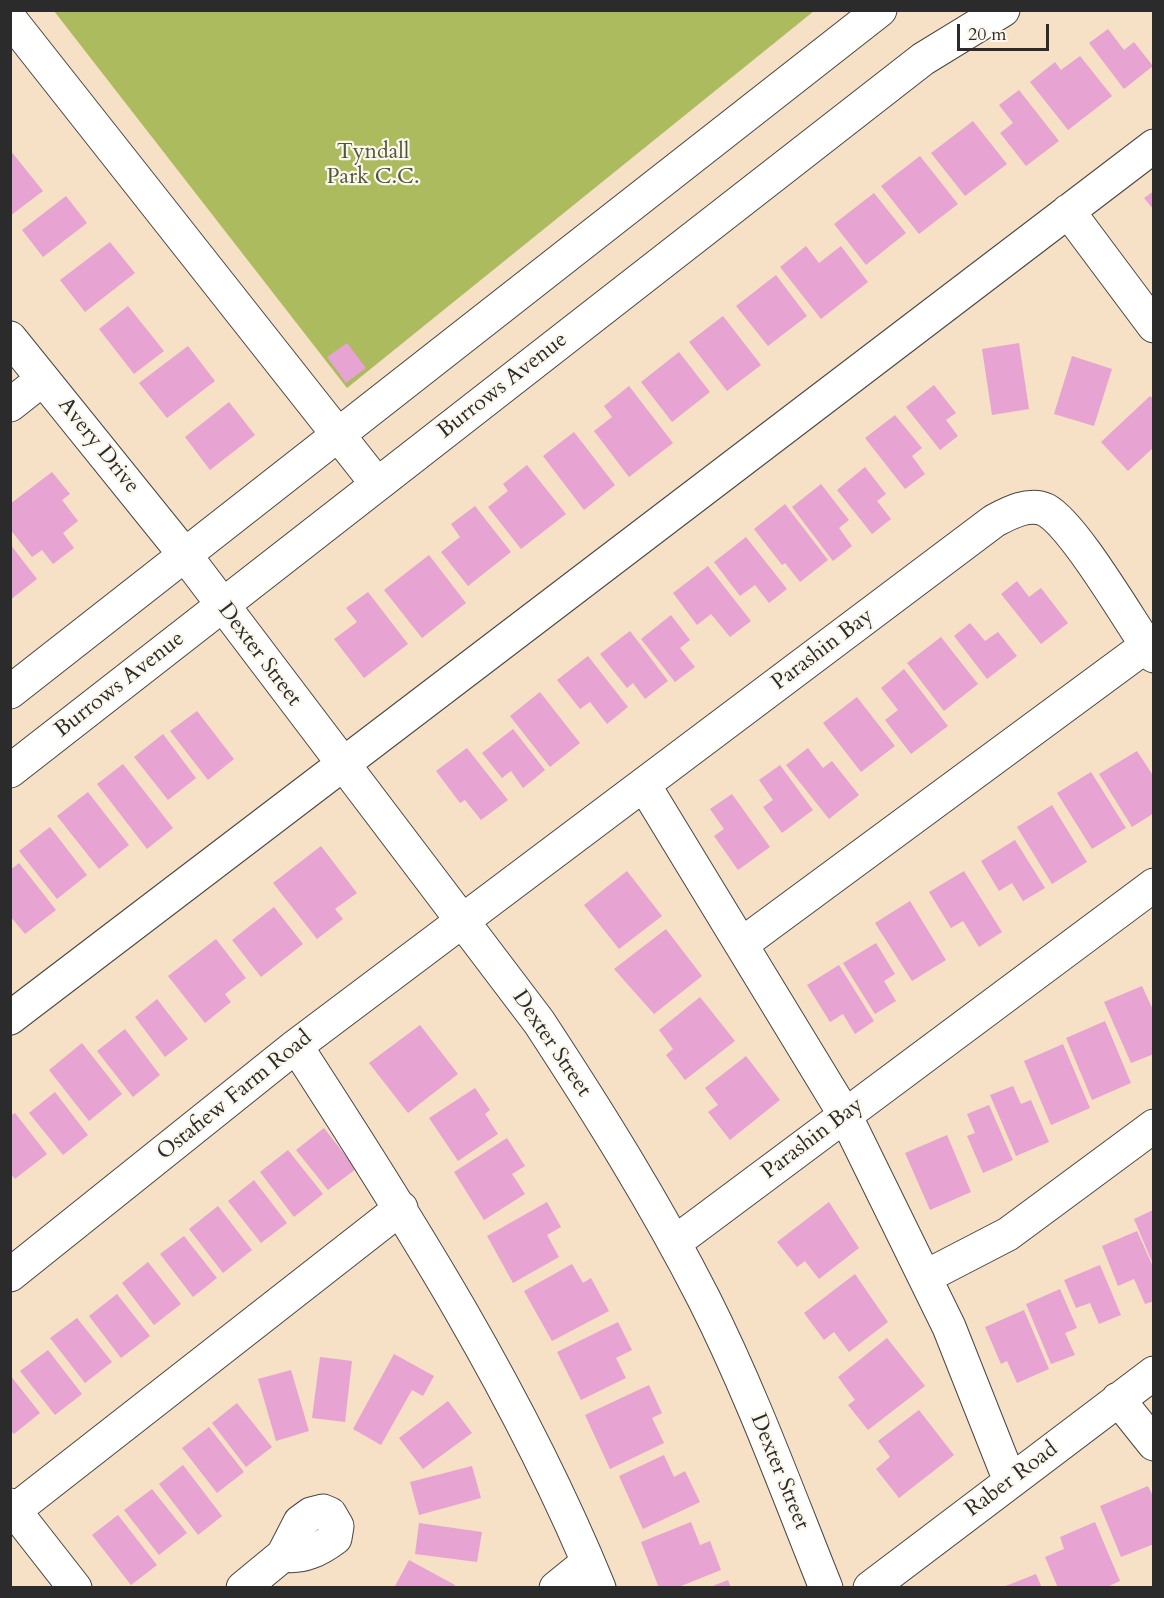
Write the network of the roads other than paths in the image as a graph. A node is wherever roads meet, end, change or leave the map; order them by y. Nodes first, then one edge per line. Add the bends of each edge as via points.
1 (880, 10) edge
2 (1003, 10) edge
3 (10, 19) edge
4 (1154, 146) edge
5 (1068, 211) junction
6 (1154, 326) edge
7 (10, 338) edge
8 (43, 379) junction
9 (10, 405) edge
10 (338, 434) junction
11 (377, 484) junction
12 (184, 555) junction
13 (221, 606) junction
14 (1150, 651) edge
15 (10, 692) edge
16 (342, 763) junction
17 (10, 771) edge
18 (644, 785) junction
19 (1154, 885) edge
20 (462, 920) junction
21 (742, 944) junction
22 (10, 1018) edge
23 (296, 1047) junction
24 (845, 1115) junction
25 (1154, 1126) edge
26 (401, 1208) junction
27 (674, 1243) junction
28 (10, 1275) edge
29 (925, 1277) junction
30 (1154, 1373) edge
31 (1118, 1400) junction
32 (1154, 1444) edge
33 (1010, 1481) junction
34 (13, 1508) edge
35 (283, 1555) dead end
36 (593, 1575) edge
37 (75, 1587) edge
38 (243, 1587) edge
39 (556, 1587) edge
40 (826, 1587) edge
41 (870, 1587) edge

1 - 10 street
2 - 11 street, Burrows Avenue via 923,58
3 - 10 street
4 - 5 street
5 - 6 street
5 - 16 street
7 - 8 street, Avery Drive
8 - 9 street
8 - 12 street, Avery Drive
10 - 11 street
10 - 12 street
11 - 13 street, Burrows Avenue
12 - 13 street, Dexter Street
12 - 15 street
13 - 16 street, Dexter Street
13 - 17 street, Burrows Avenue
14 - 18 street, Parashin Bay via 1069,531 1046,510 1021,508 994,520
14 - 21 street
16 - 20 street, Dexter Street
16 - 22 street
18 - 20 street, Parashin Bay
18 - 21 street
19 - 24 street, Parashin Bay
20 - 23 street, Ostafiew Farm Road
20 - 27 street, Dexter Street via 570,1069
21 - 24 street
23 - 26 street
23 - 28 street, Ostafiew Farm Road
24 - 27 street, Parashin Bay
24 - 29 street
25 - 29 street via 1008,1234
26 - 34 street
26 - 36 street via 487,1353 560,1496
27 - 40 street, Dexter Street via 705,1300
29 - 33 street
30 - 31 street, Raber Road
31 - 32 street
31 - 33 street, Raber Road
33 - 41 street, Raber Road
34 - 37 street
35 - 38 street
36 - 39 street

